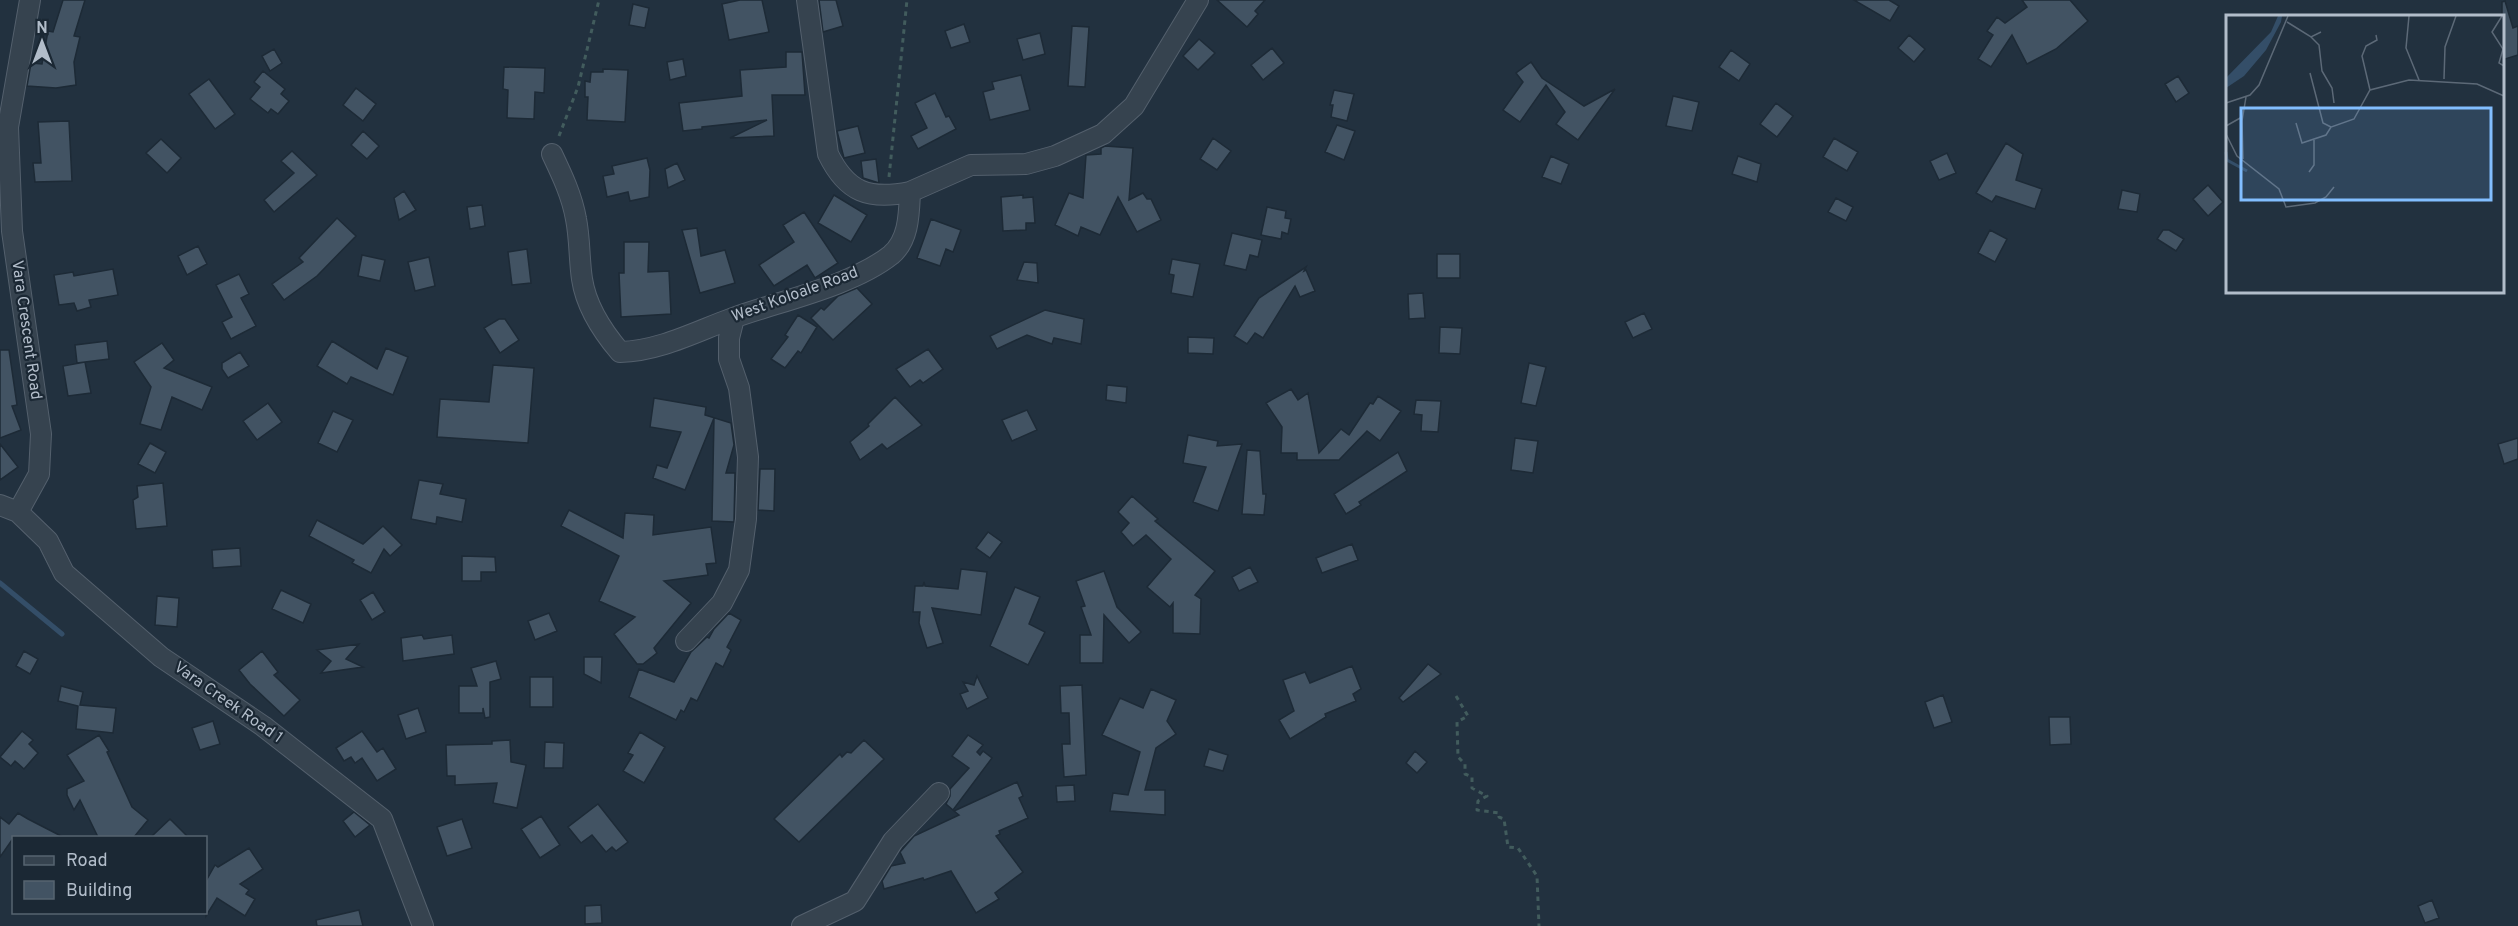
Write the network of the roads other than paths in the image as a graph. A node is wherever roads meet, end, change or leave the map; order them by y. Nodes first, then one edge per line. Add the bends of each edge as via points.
1 (30, 0) edge
2 (807, 0) edge
3 (1198, 0) edge
4 (7, 92) edge
5 (552, 154) road end
6 (910, 192) junction
7 (734, 318) junction
8 (0, 505) edge
9 (18, 512) junction
10 (686, 641) dead end
11 (939, 793) dead end
12 (423, 926) edge
13 (802, 926) edge

1 - 4 street, Vara Crescent Road
2 - 6 street via 828,154 838,174 860,191 886,197
3 - 6 street via 1134,106 1104,134 1026,164 972,165
4 - 9 street, Vara Crescent Road via 12,231 41,434 39,474
5 - 7 street, West Koloale Road via 576,219 583,282 591,307 620,352 662,345
6 - 7 street, West Koloale Road via 904,239 891,255 854,277
7 - 10 street via 729,359 739,388 748,457 740,570 722,603
8 - 9 street, Vara Creek Road 1
9 - 12 street, Vara Creek Road 1 via 48,541 64,573 161,657 263,726 382,819
11 - 13 street via 893,841 855,901

